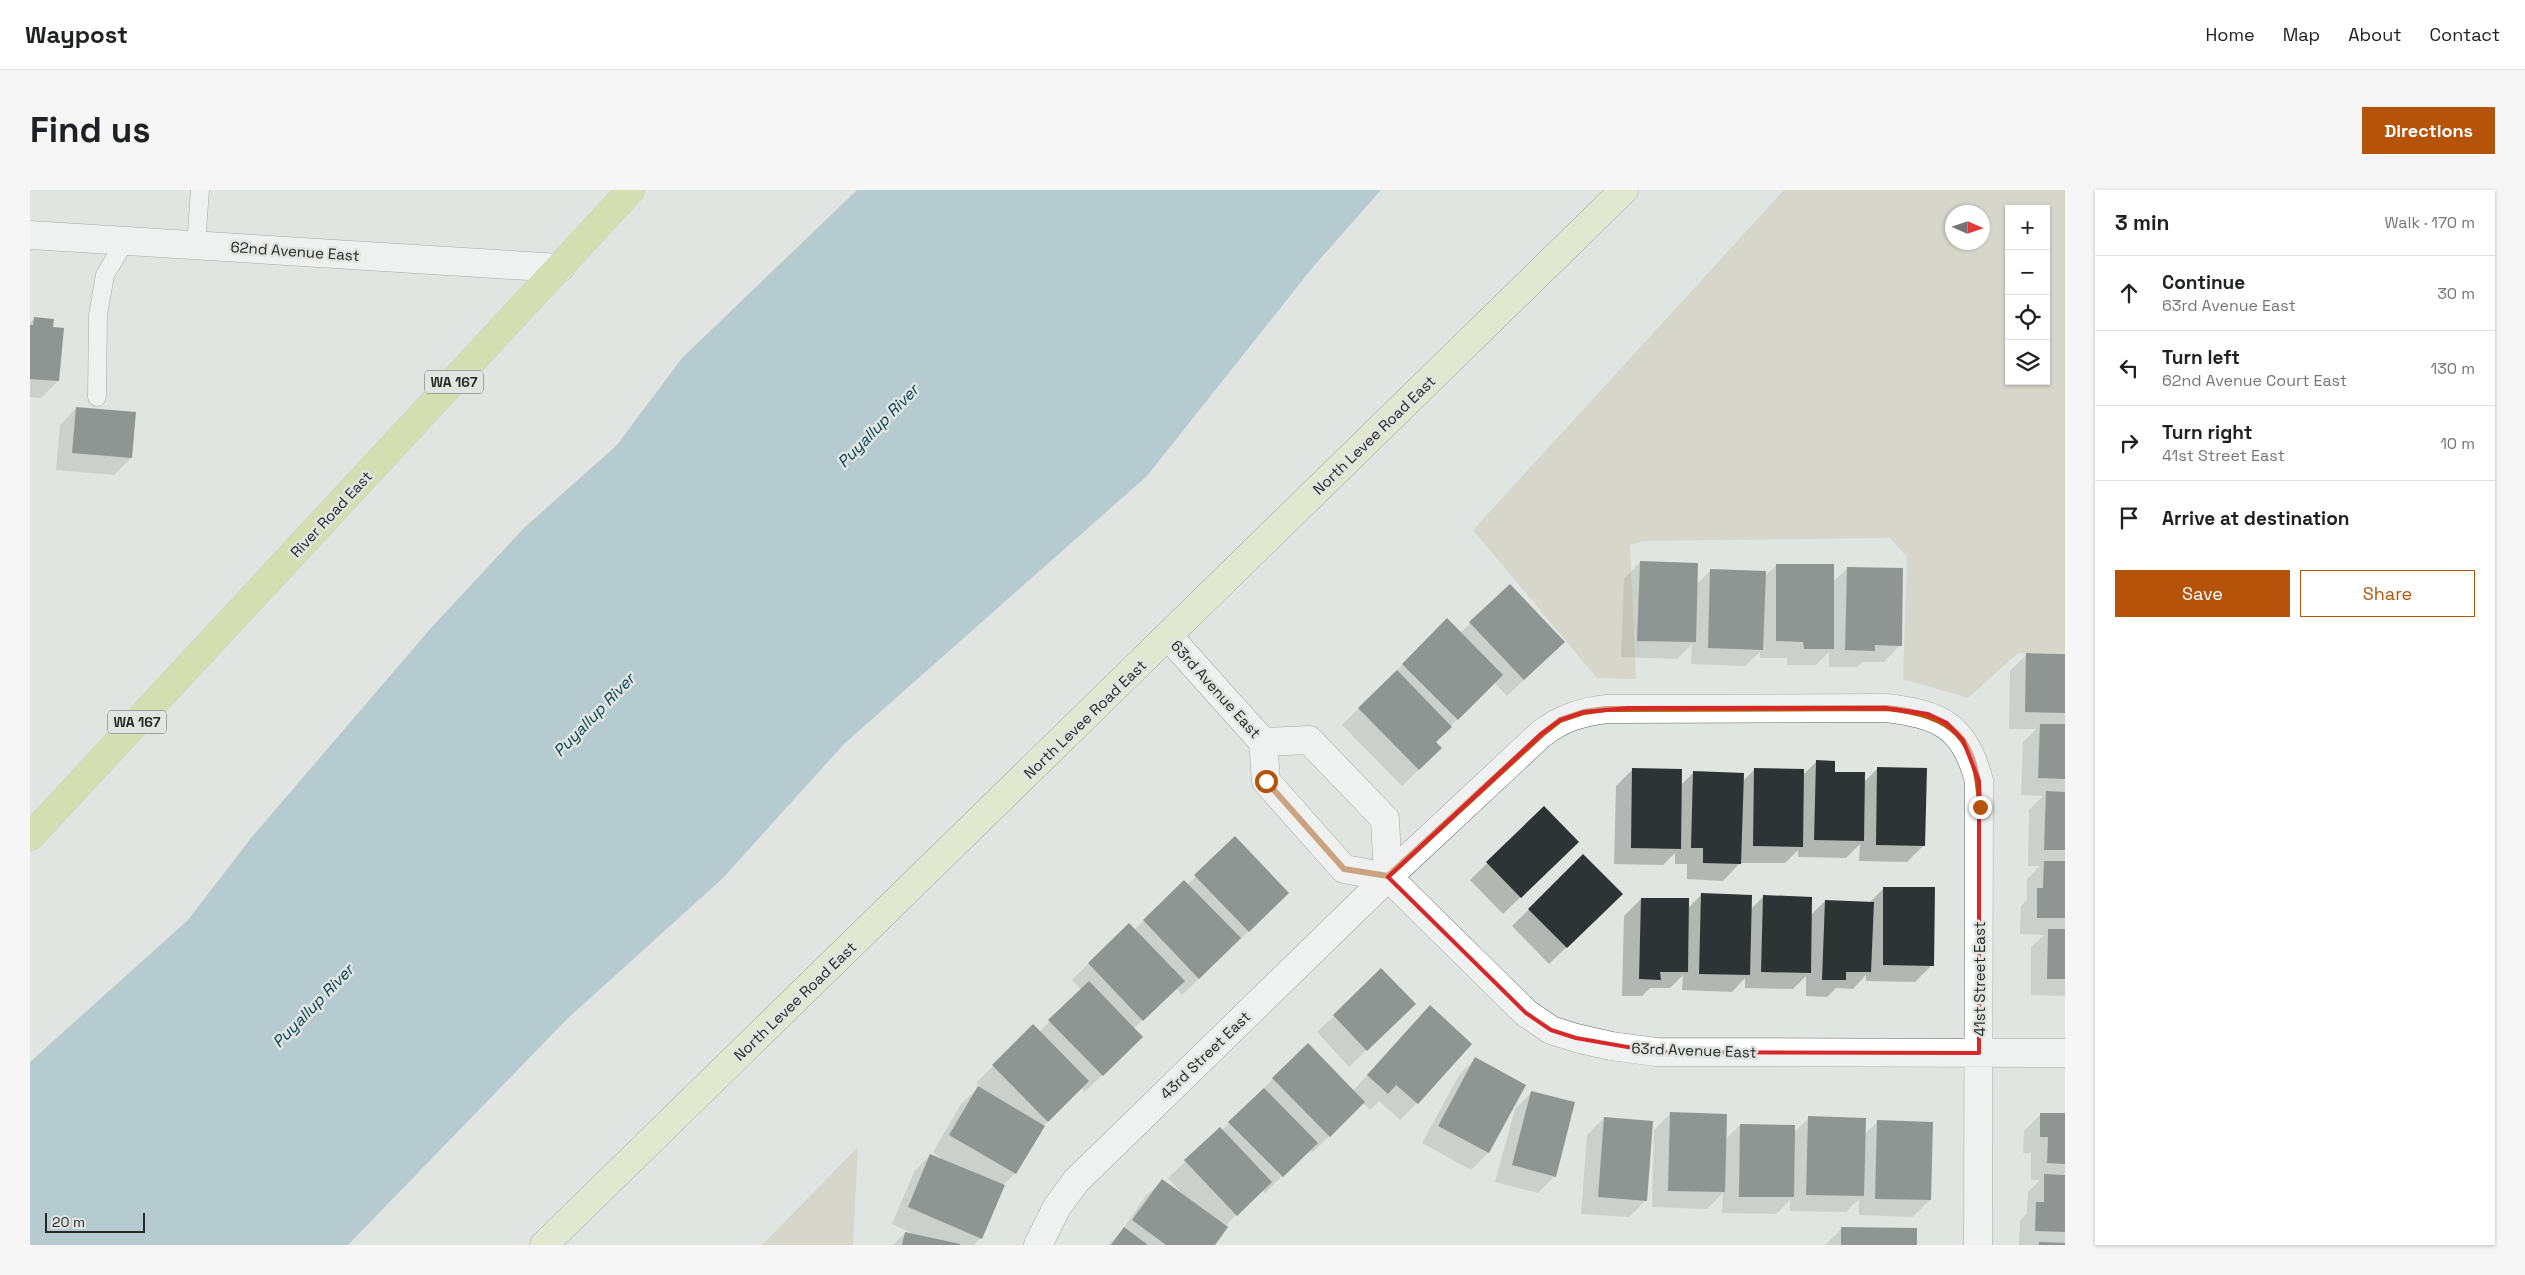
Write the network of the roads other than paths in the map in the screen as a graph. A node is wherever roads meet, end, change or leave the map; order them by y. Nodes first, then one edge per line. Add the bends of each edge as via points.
1 (200, 190) edge
2 (631, 190) edge
3 (1624, 190) edge
4 (30, 234) edge
5 (125, 240) junction
6 (196, 245) junction
7 (560, 268) junction
8 (97, 397) dead end
9 (1169, 637) junction
10 (1947, 723) joint
11 (1263, 742) junction
12 (30, 836) edge
13 (1388, 876) junction
14 (1979, 1053) junction
15 (2065, 1053) edge
16 (544, 1245) edge
17 (1038, 1245) edge
18 (1978, 1245) edge

1 - 6 lane
2 - 7 main road, River Road East / WA 167
3 - 9 street, North Levee Road East
4 - 5 street, 62nd Avenue East
5 - 6 street, 62nd Avenue East
5 - 8 lane via 105,275 98,315
6 - 7 street, 62nd Avenue East
7 - 12 main road, River Road East / WA 167
9 - 11 street, 63rd Avenue East
9 - 16 street, North Levee Road East
10 - 13 street, 43rd Street East via 1928,714 1886,708 1628,708 1584,712 1560,720 1542,734
10 - 14 street, 41st Street East via 1963,740 1973,758 1979,782
11 - 13 street, 63rd Avenue East via 1266,781 1344,869
11 - 13 street, 63rd Avenue East via 1309,740 1385,818
13 - 14 street, 63rd Avenue East via 1526,1013 1550,1030 1576,1038 1656,1052
13 - 17 street, 43rd Street East via 1076,1181 1057,1207
14 - 15 street, 63rd Avenue East
14 - 18 street, 41st Street East

